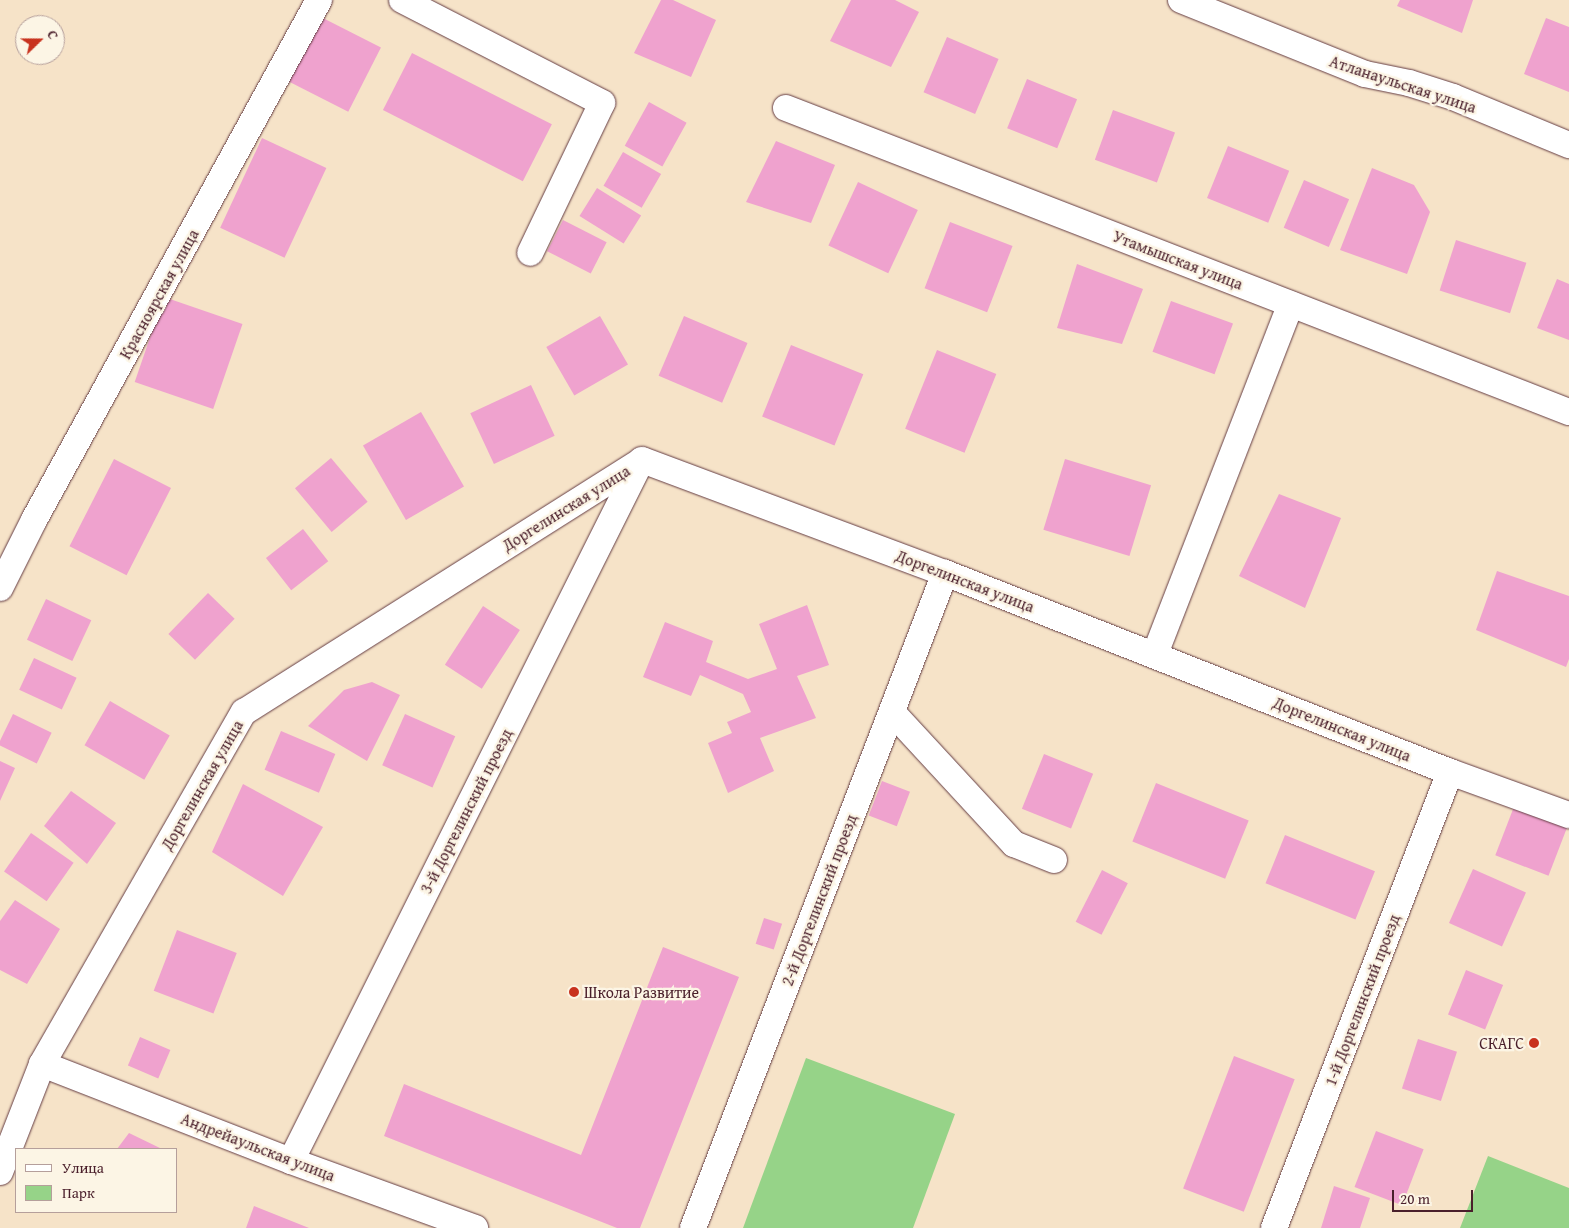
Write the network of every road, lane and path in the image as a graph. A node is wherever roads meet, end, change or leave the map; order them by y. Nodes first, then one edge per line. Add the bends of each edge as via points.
1 (319, 0) edge
2 (402, 0) edge
3 (1181, 0) edge
4 (786, 108) dead end
5 (1569, 145) edge
6 (530, 253) dead end
7 (1292, 304) junction
8 (1569, 412) edge
9 (642, 460) junction
10 (945, 573) junction
11 (0, 588) edge
12 (1155, 654) junction
13 (892, 712) junction
14 (1450, 772) junction
15 (1569, 815) edge
16 (1054, 860) dead end
17 (42, 1064) junction
18 (291, 1161) junction
19 (0, 1172) edge
20 (475, 1228) edge
21 (693, 1228) edge
22 (1274, 1228) edge

1 - 11 street, Красноярская улица via 34,520
2 - 6 street via 602,103
3 - 5 street, Атланаульская улица via 1365,74 1453,97
4 - 7 street, Утамышская улица
7 - 8 street, Утамышская улица
7 - 12 street
9 - 10 street, Доргелинская улица
9 - 17 street, Доргелинская улица via 244,712
9 - 18 street, 3-й Доргелинский проезд
10 - 12 street, Доргелинская улица
10 - 13 street, 2-й Доргелинский проезд
12 - 14 street, Доргелинская улица
13 - 16 street via 1014,844
13 - 21 street, 2-й Доргелинский проезд
14 - 15 street, Доргелинская улица
14 - 22 street, 1-й Доргелинский проезд
17 - 18 street, Андрейаульская улица
17 - 19 street, Доргелинская улица
18 - 20 street, Андрейаульская улица

